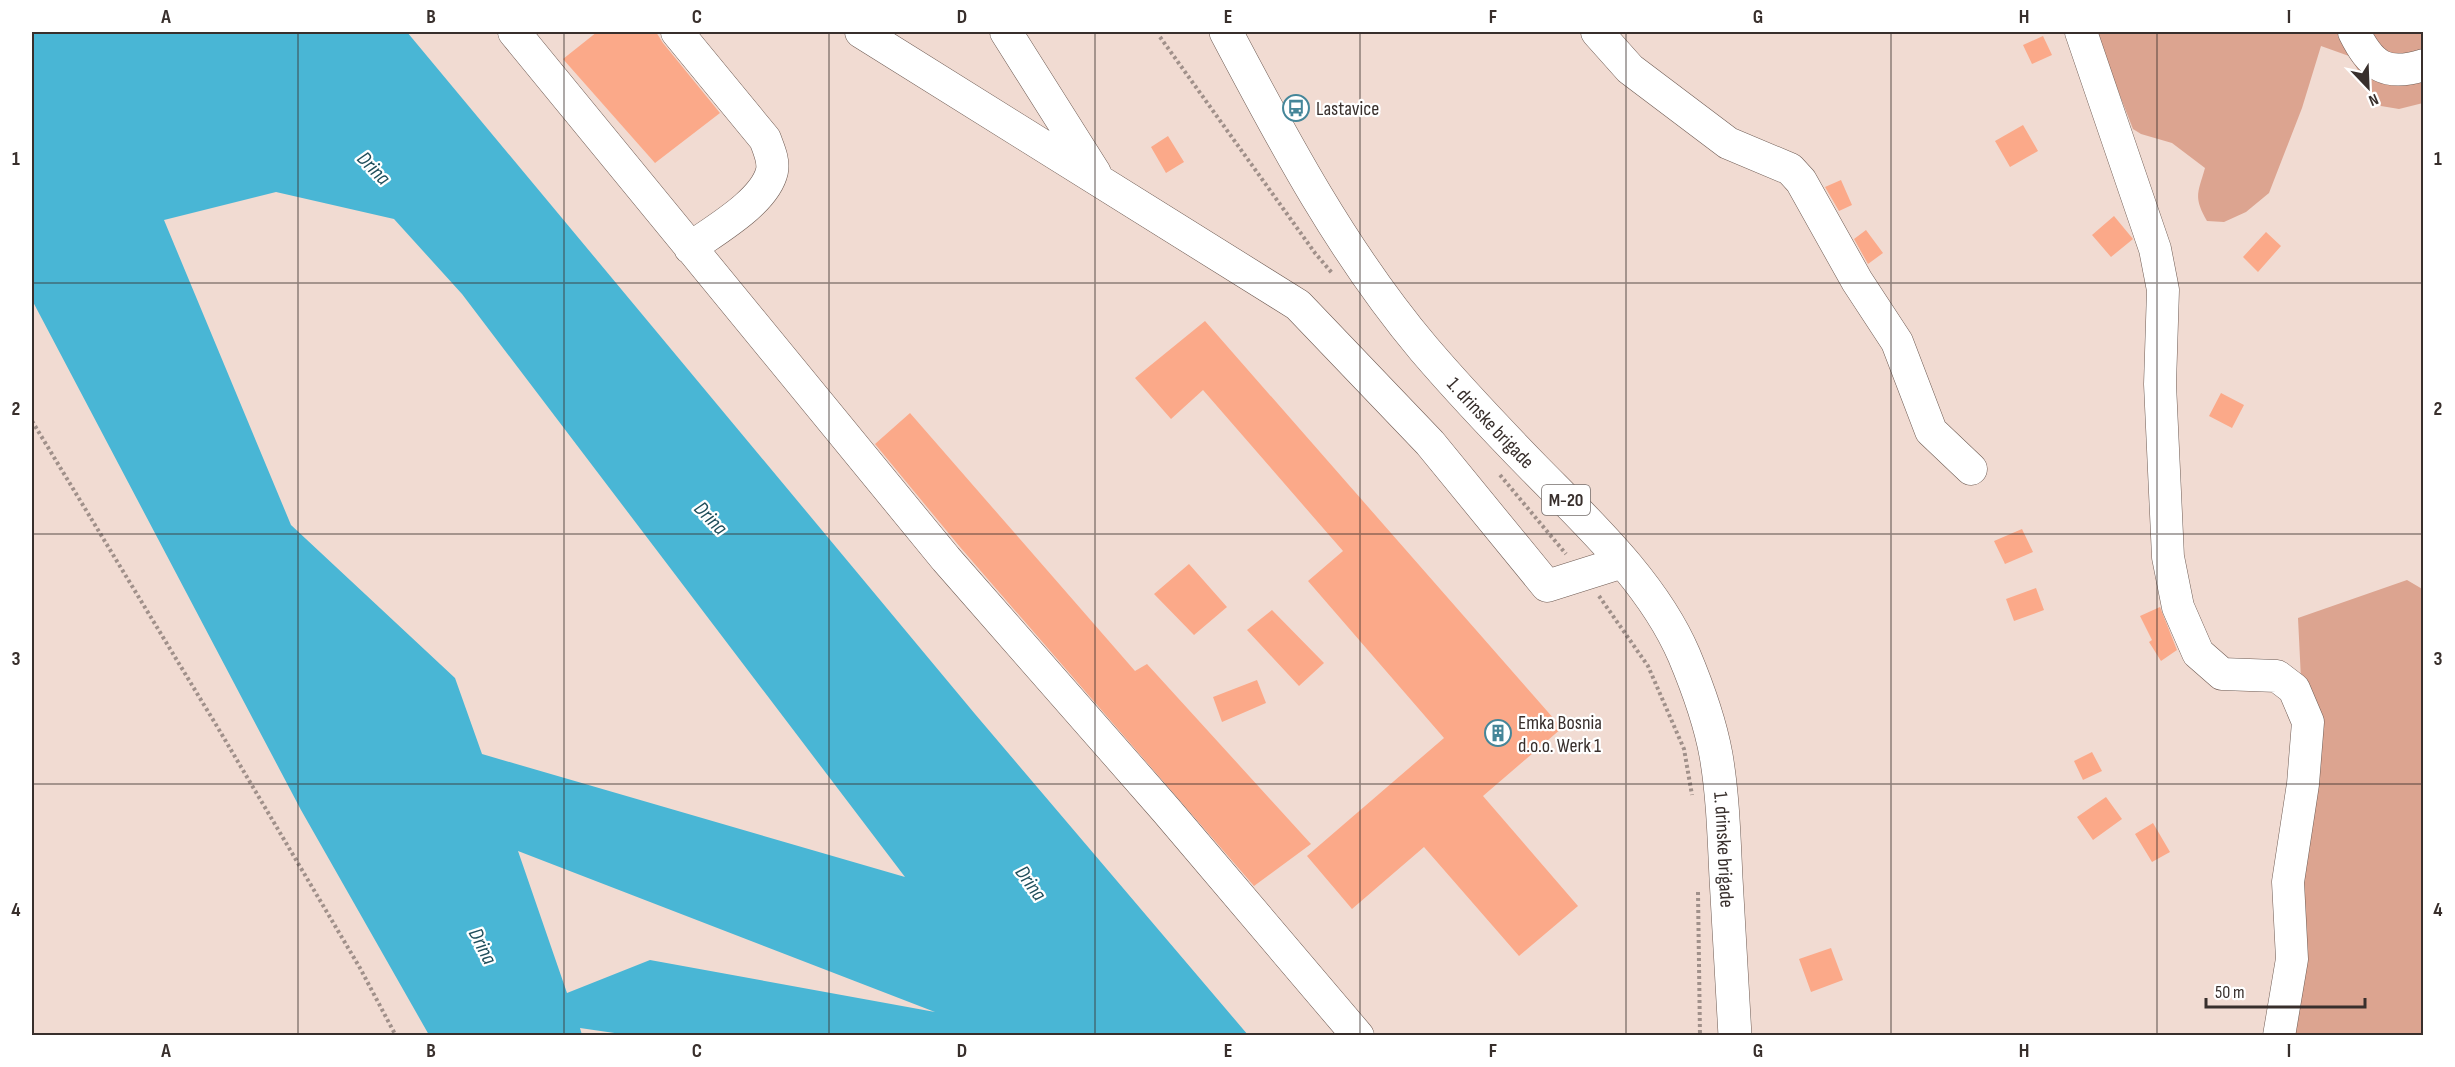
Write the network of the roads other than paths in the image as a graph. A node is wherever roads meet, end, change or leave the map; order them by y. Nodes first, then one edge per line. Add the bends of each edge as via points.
1 (517, 32) edge
2 (677, 32) edge
3 (861, 32) edge
4 (1006, 32) edge
5 (1226, 32) edge
6 (1597, 32) edge
7 (2081, 32) edge
8 (2354, 32) edge
9 (2424, 65) edge
10 (1099, 180) junction
11 (690, 248) junction
12 (1971, 469) dead end
13 (1623, 562) junction
14 (1358, 1035) edge
15 (1736, 1035) edge
16 (2279, 1035) edge

1 - 11 street
2 - 11 street via 765,140 772,155 768,181 757,198
3 - 10 street
4 - 10 street
5 - 13 main road, 1. drinske brigade / M-20 via 1278,132 1331,221 1380,291 1423,347
6 - 12 street via 1630,69 1719,136 1790,169 1801,181 1857,281 1897,342 1931,430
7 - 16 street via 2155,249 2163,290 2160,384 2168,557 2178,607 2198,653 2222,674 2277,676 2294,689 2308,722 2288,882 2292,959
8 - 9 street via 2372,60 2383,68 2406,71
10 - 13 street via 1298,305 1430,443 1547,586
11 - 14 street via 946,559
13 - 15 main road, 1. drinske brigade / M-20 via 1683,653 1715,753 1722,805

